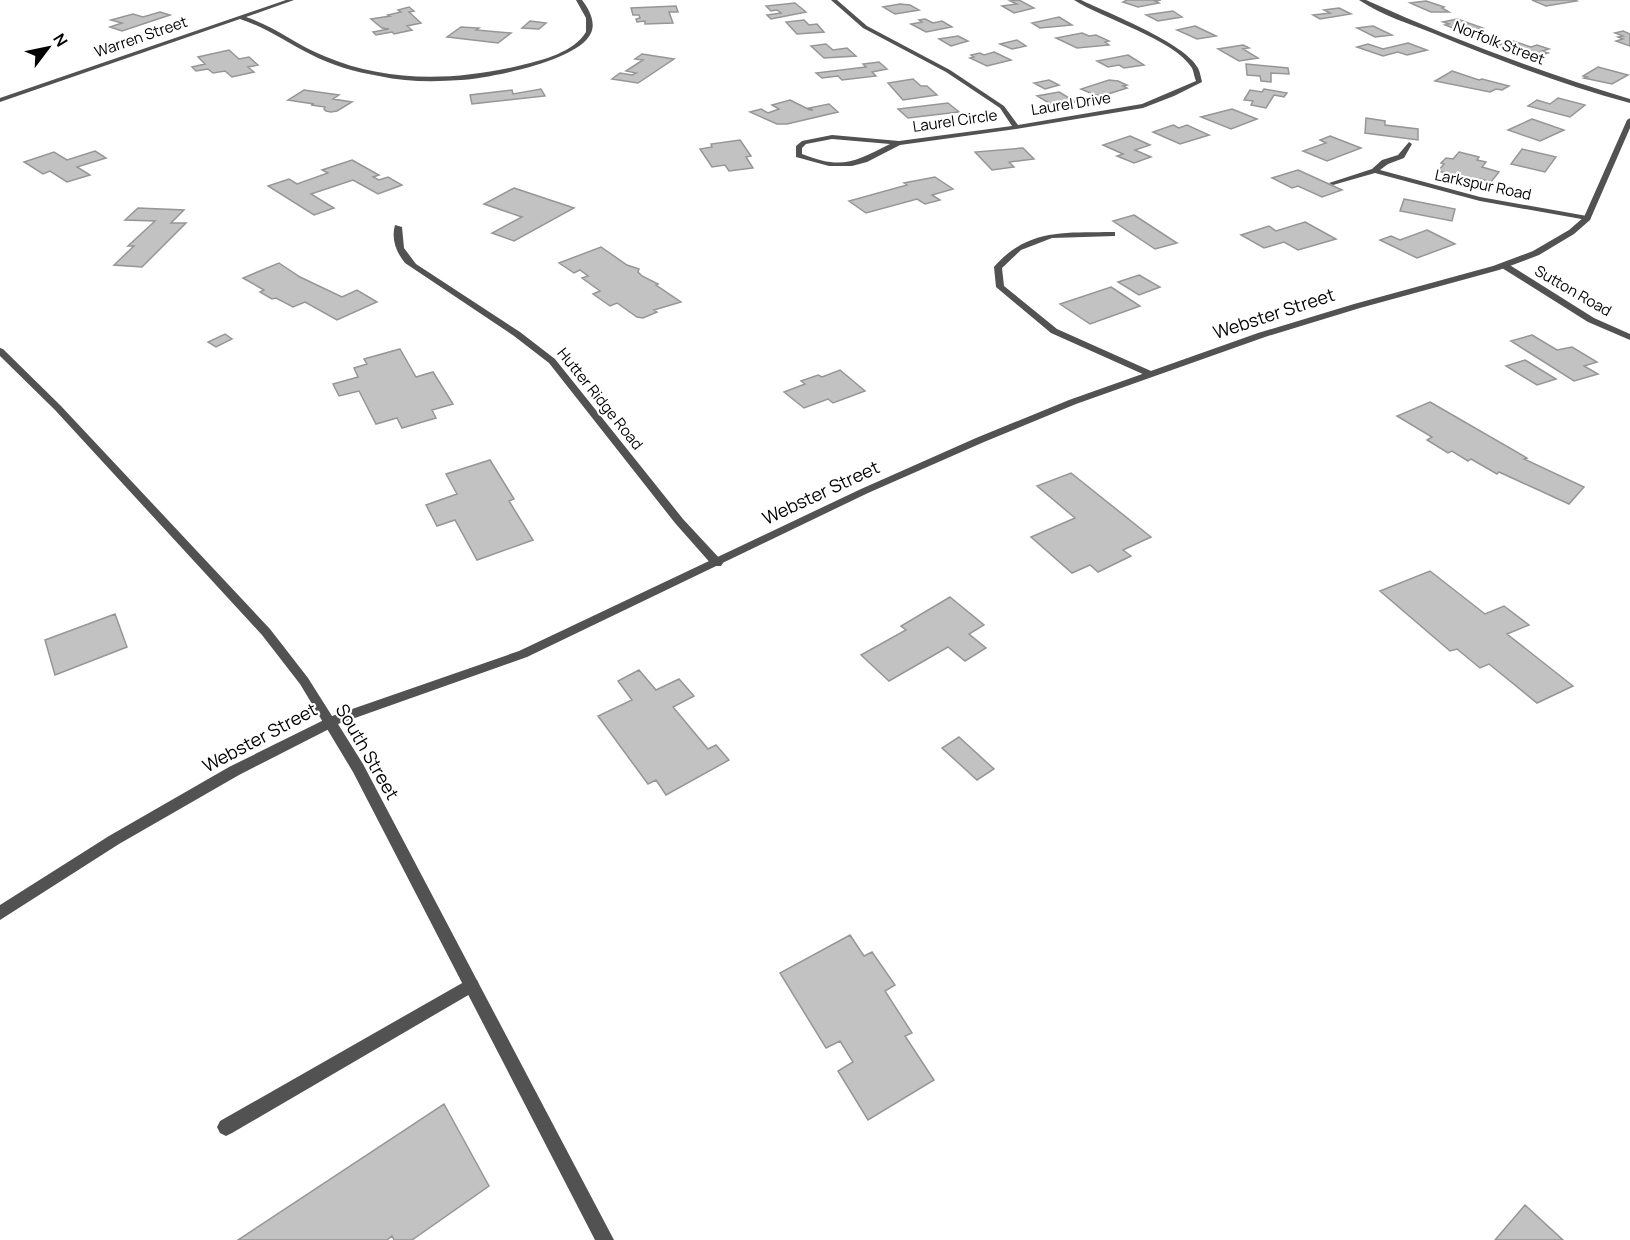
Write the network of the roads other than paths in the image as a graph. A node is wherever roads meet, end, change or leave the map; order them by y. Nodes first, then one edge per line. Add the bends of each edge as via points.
1 (291, 0) edge
2 (579, 0) edge
3 (834, 0) edge
4 (1077, 0) edge
5 (1362, 0) edge
6 (239, 17) junction
7 (0, 100) edge
8 (1630, 100) edge
9 (1630, 120) edge
10 (1016, 127) junction
11 (899, 143) junction
12 (1408, 144) dead end
13 (1375, 171) junction
14 (1334, 183) dead end
15 (1587, 218) junction
16 (398, 227) dead end
17 (1112, 234) dead end
18 (1505, 266) junction
19 (1630, 337) edge
20 (0, 351) edge
21 (1148, 373) junction
22 (717, 562) junction
23 (330, 722) junction
24 (0, 913) edge
25 (471, 985) junction
26 (226, 1127) dead end
27 (605, 1240) edge

1 - 6 street, Warren Street
2 - 6 street via 590,28 576,46 496,73 422,80 342,66 263,24
3 - 10 street, Laurel Drive via 865,27 948,71 1002,107
4 - 10 street, Laurel Drive via 1182,56 1194,68 1198,82 1143,106
5 - 8 street, Norfolk Street via 1493,55 1574,85
6 - 7 street, Warren Street
9 - 15 street, Webster Street
10 - 11 street, Laurel Circle
11 - 11 street, Laurel Circle via 860,162 830,165 799,155 798,147 815,139
12 - 13 street via 1401,156
13 - 14 street
13 - 15 street, Larkspur Road via 1428,188
15 - 18 street, Webster Street via 1547,248
16 - 22 street, Hutter Ridge Road via 397,245 413,266 552,361 679,521
17 - 21 street via 1051,236 1018,248 999,267 1000,287 1054,331
18 - 19 street, Sutton Road via 1591,320
18 - 21 street, Webster Street via 1321,317
20 - 23 street, South Street via 266,632
21 - 22 street, Webster Street via 981,440
22 - 23 street, Webster Street via 524,654
23 - 24 street, Webster Street via 114,840
23 - 25 street, South Street
25 - 26 street
25 - 27 street, South Street

